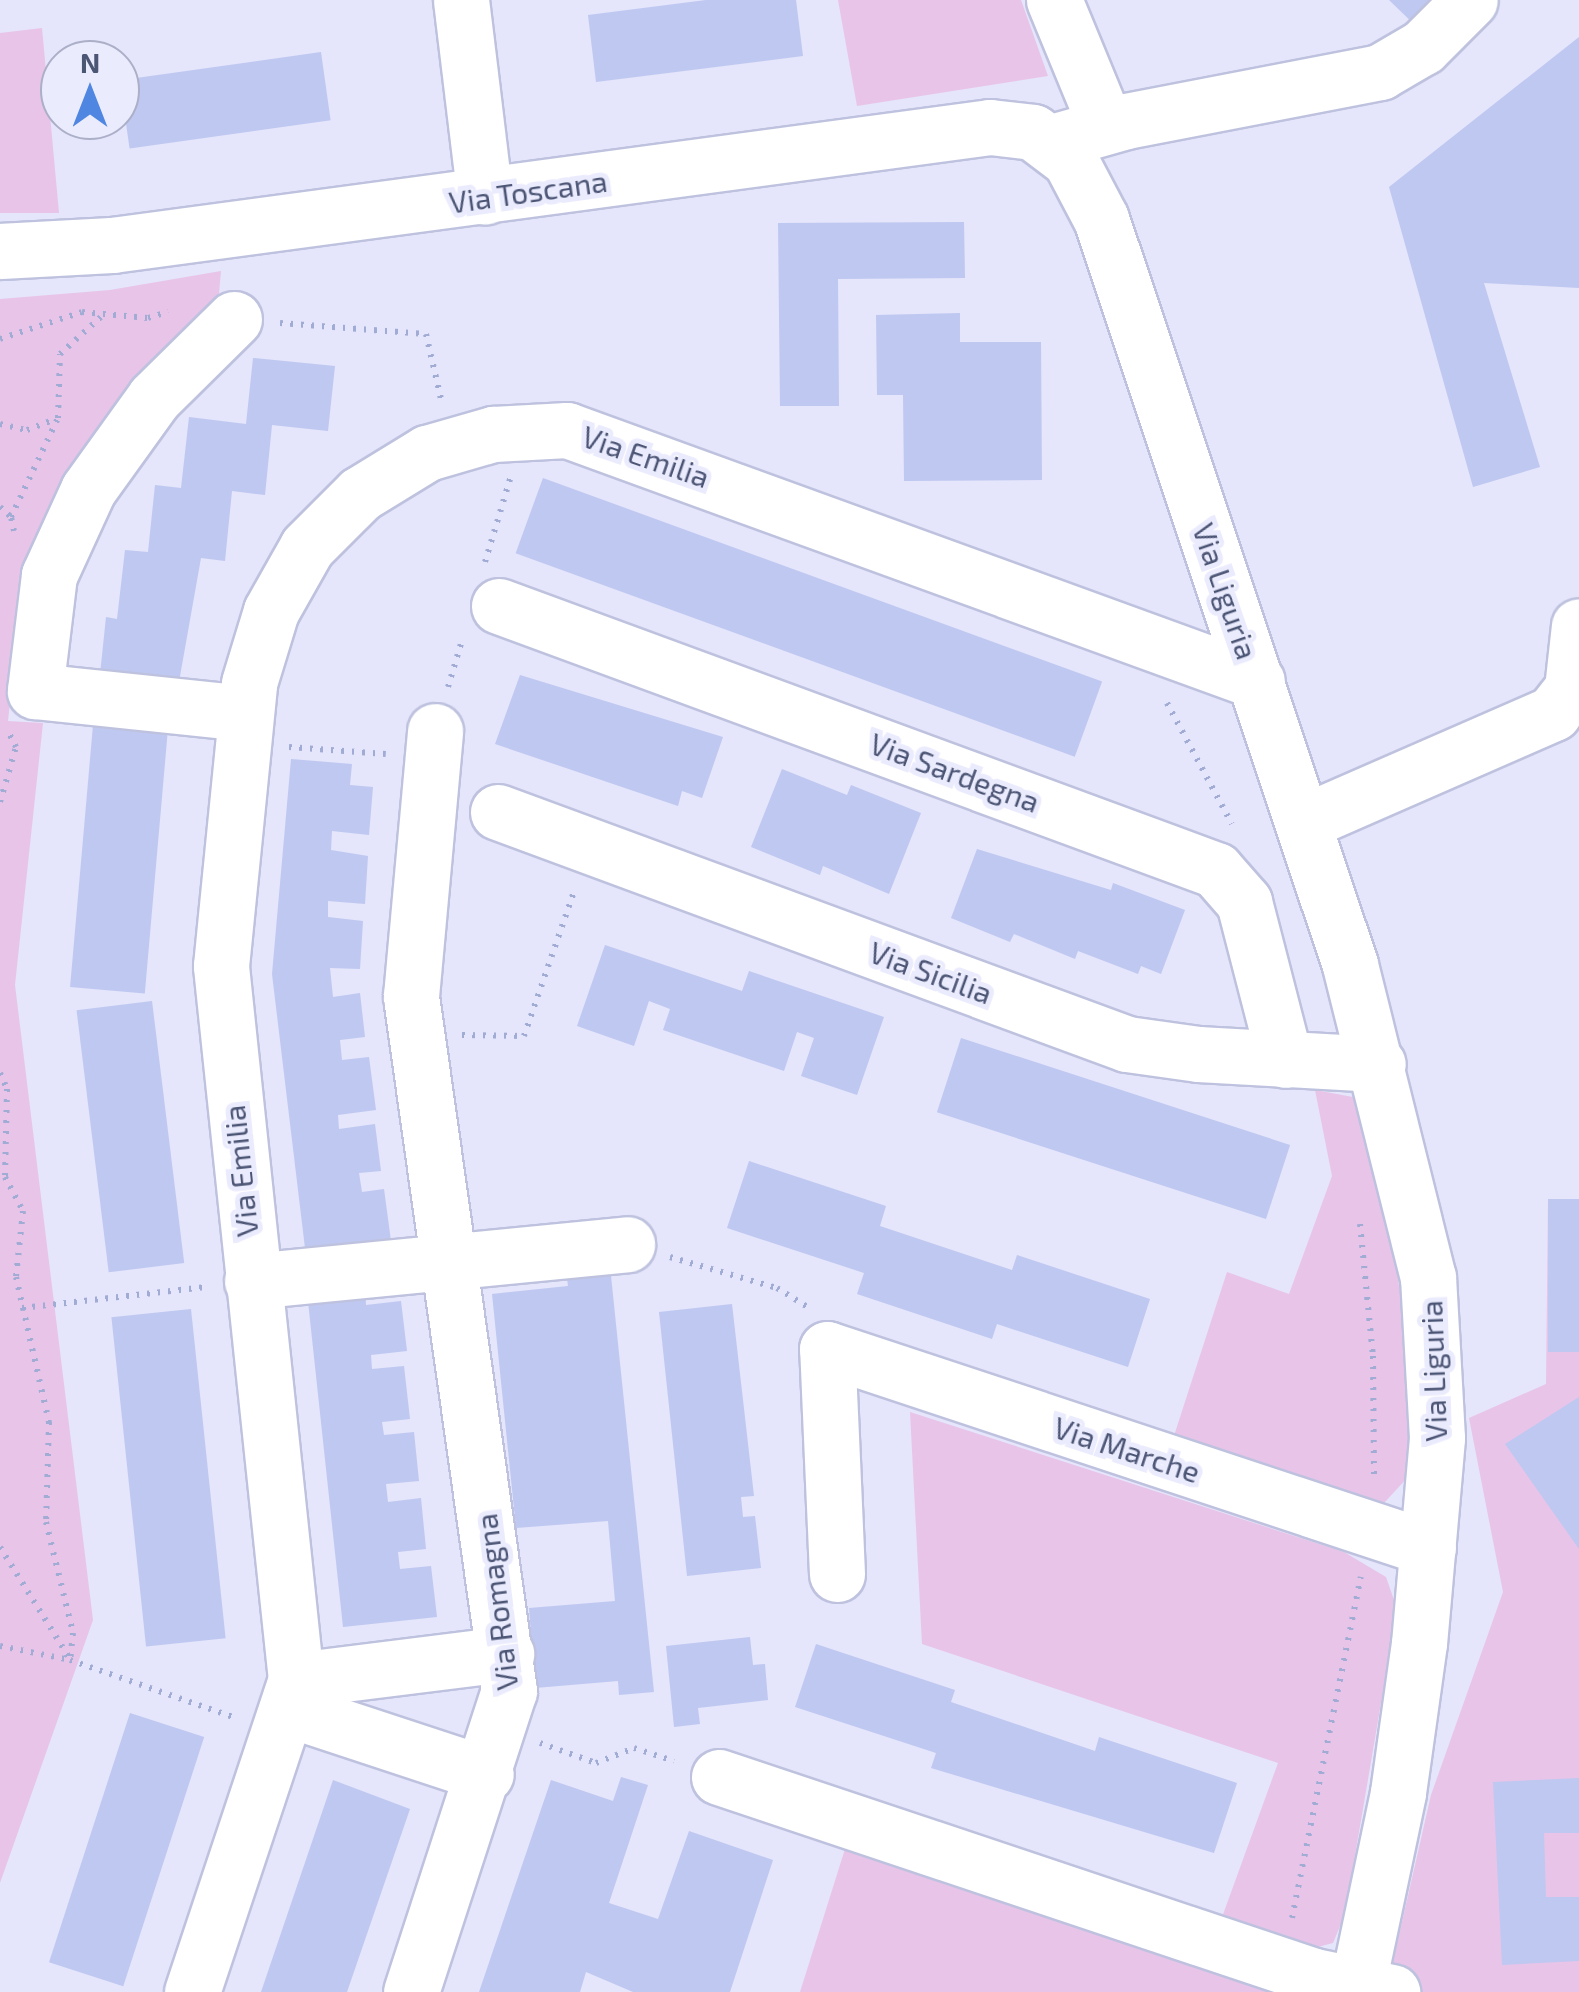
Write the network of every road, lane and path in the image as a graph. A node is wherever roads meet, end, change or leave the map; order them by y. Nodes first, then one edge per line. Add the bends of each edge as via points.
1 (1054, 0) edge
2 (1470, 0) edge
3 (456, 8) edge
4 (1106, 126) junction
5 (1052, 142) junction
6 (485, 197) junction
7 (0, 251) edge
8 (234, 319) junction
9 (0, 338) edge
10 (58, 418) dead end
11 (0, 424) edge
12 (450, 444) junction
13 (0, 507) edge
14 (11, 517) dead end
15 (500, 606) dead end
16 (1579, 626) edge
17 (1257, 681) junction
18 (4, 724) dead end
19 (242, 728) junction
20 (434, 744) joint
21 (4, 786) edge
22 (0, 802) edge
23 (498, 812) dead end
24 (1304, 822) junction
25 (590, 846) junction
26 (417, 1034) junction
27 (1285, 1060) junction
28 (1378, 1064) junction
29 (0, 1073) edge
30 (1356, 1204) dead end
31 (627, 1244) joint
32 (450, 1257) junction
33 (252, 1281) junction
34 (22, 1308) junction
35 (826, 1349) junction
36 (1374, 1489) dead end
37 (0, 1547) edge
38 (1428, 1548) junction
39 (1364, 1562) dead end
40 (837, 1574) dead end
41 (0, 1646) edge
42 (506, 1654) junction
43 (70, 1660) junction
44 (289, 1708) junction
45 (493, 1751) junction
46 (719, 1777) joint
47 (1282, 1966) junction
48 (1369, 1990) edge
49 (192, 1992) edge
50 (410, 1992) edge

1 - 4 street
2 - 4 street via 1423,47 1380,72
3 - 6 street
4 - 5 street
5 - 6 street, Via Toscana via 1012,127 973,128
5 - 17 street, Via Liguria via 1077,171 1100,220
6 - 7 street, Via Toscana via 112,245
8 - 9 path via 200,303 148,318 82,312
8 - 12 path via 426,334
8 - 19 street via 154,398 88,490 49,575 35,692
10 - 11 path via 27,430
12 - 17 street, Via Emilia via 539,428 603,438
12 - 19 street, Via Emilia via 381,478 307,548 261,636
13 - 14 path
15 - 27 street, Via Sardegna via 1216,870 1244,902
16 - 24 street via 1572,688 1553,713
17 - 24 street, Via Liguria
18 - 21 path via 16,748
19 - 20 path
19 - 33 street, Via Emilia via 220,966
20 - 26 street, Via Romagna via 411,958
21 - 22 path
23 - 25 street, Via Sicilia
24 - 28 street, Via Liguria
25 - 26 path via 524,1036
25 - 27 street, Via Sicilia via 1126,1044
26 - 32 street, Via Romagna
27 - 28 street, Via Sicilia
28 - 38 street, Via Liguria via 1422,1244 1434,1327 1437,1438
29 - 34 path via 7,1088 5,1176 23,1211 16,1277
30 - 36 path via 1372,1356
31 - 32 street
31 - 35 path via 790,1294 814,1316
32 - 33 street, Via Emilia
32 - 42 street, Via Romagna
33 - 34 path
33 - 44 street, Via Emilia
34 - 43 path via 49,1422 46,1522 73,1633
35 - 38 street, Via Marche
35 - 40 street
37 - 43 path
38 - 48 street, Via Liguria
39 - 47 path
41 - 43 path
42 - 44 street
42 - 45 street, Via Romagna via 508,1699
43 - 44 path
44 - 45 street
44 - 49 street, Via Emilia
45 - 46 path via 596,1763 634,1748
45 - 50 street, Via Romagna
46 - 47 street, Via Liguria
47 - 48 street, Via Liguria

